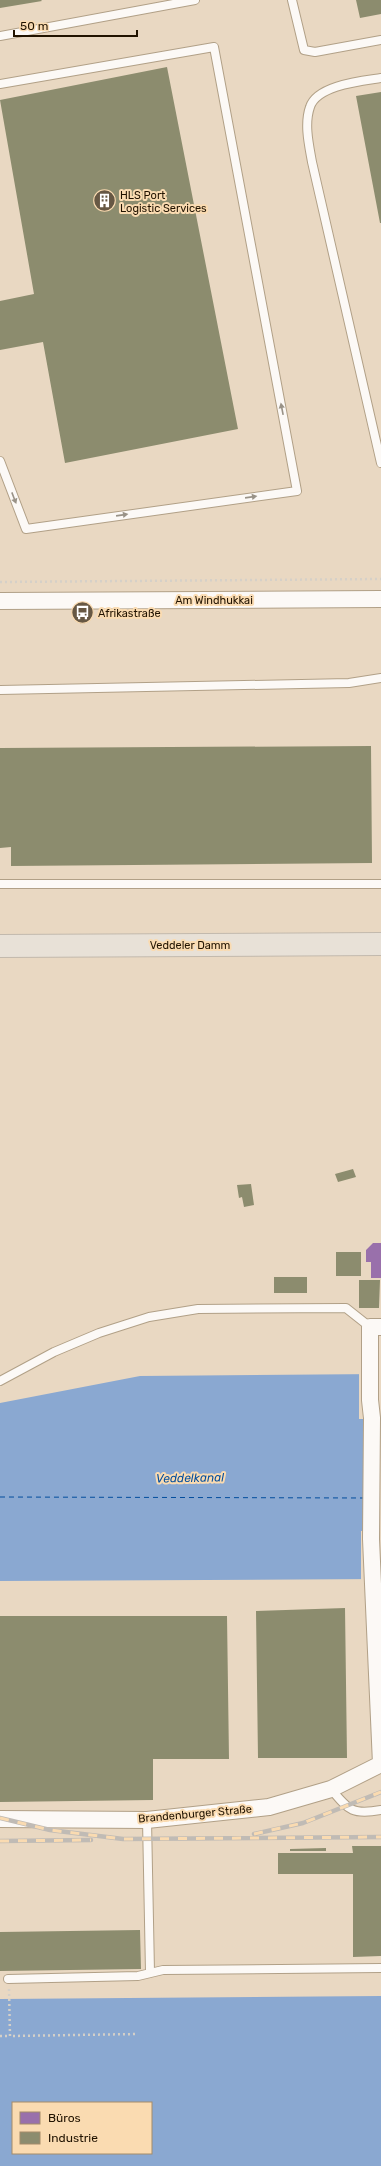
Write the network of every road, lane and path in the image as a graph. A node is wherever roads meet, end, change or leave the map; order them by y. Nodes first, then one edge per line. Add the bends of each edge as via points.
1 (195, 0) edge
2 (292, 0) edge
3 (0, 36) edge
4 (381, 40) edge
5 (381, 78) edge
6 (0, 84) edge
7 (0, 461) edge
8 (381, 463) edge
9 (381, 579) edge
10 (0, 582) edge
11 (381, 599) edge
12 (0, 601) edge
13 (381, 678) edge
14 (0, 690) edge
15 (0, 884) edge
16 (381, 884) edge
17 (381, 944) edge
18 (0, 946) edge
19 (375, 1327) edge
20 (0, 1381) edge
21 (379, 1681) edge
22 (380, 1718) edge
23 (381, 1764) edge
24 (331, 1789) junction
25 (381, 1810) edge
26 (0, 1818) edge
27 (147, 1820) junction
28 (381, 1968) edge
29 (150, 1972) junction
30 (8, 1979) joint
31 (138, 2034) dead end
32 (0, 2036) edge
33 (10, 2036) junction

1 - 3 lane
2 - 4 lane via 304,50 315,52
5 - 8 lane via 341,85 318,95 310,106 307,134
7 -> 6 lane via 26,529 297,491 214,47
9 - 10 path
11 - 12 street, Am Windhukkai
13 - 14 lane via 349,683
15 - 16 lane
17 - 18 main road, Veddeler Damm
19 - 20 lane via 346,1308 191,1310 149,1317 99,1333 54,1352
19 - 21 street, Brandenburger Straße via 370,1357 371,1540
21 - 22 street, Brandenburger Straße
22 - 23 street, Brandenburger Straße
23 - 24 street, Brandenburger Straße
24 - 25 lane via 345,1807 362,1813
24 - 27 street, Brandenburger Straße via 269,1807
26 - 27 street, Brandenburger Straße
27 - 29 lane
28 - 29 lane
29 - 30 lane via 138,1976
30 - 33 path
31 - 33 path
32 - 33 path

